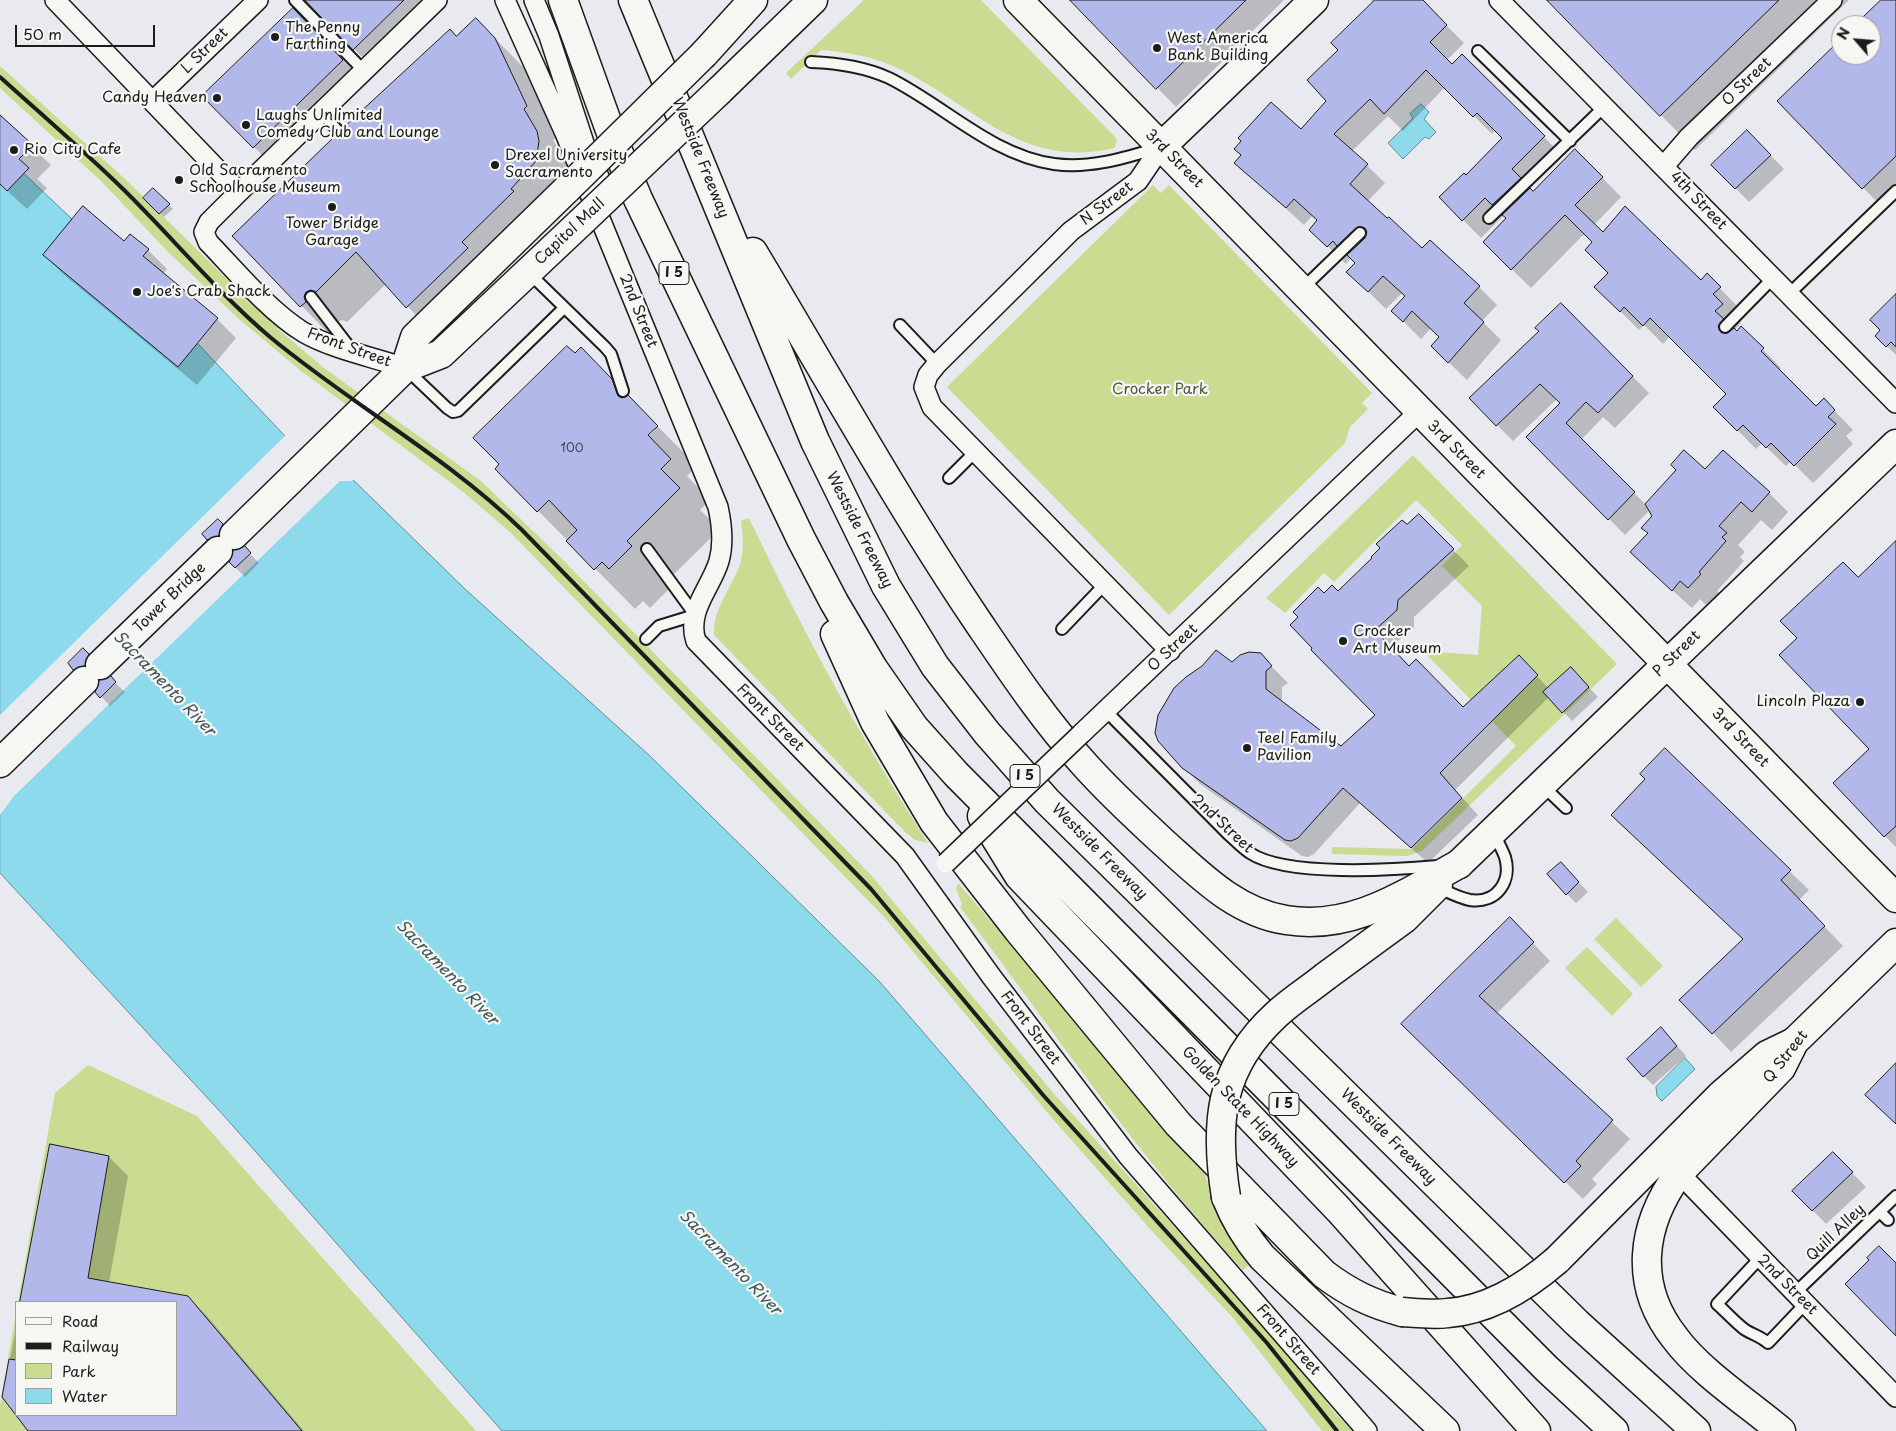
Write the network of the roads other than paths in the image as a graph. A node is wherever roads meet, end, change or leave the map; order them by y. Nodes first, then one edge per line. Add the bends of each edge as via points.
1 (55, 0) edge
2 (258, 0) edge
3 (295, 0) edge
4 (437, 0) edge
5 (505, 0) edge
6 (534, 0) edge
7 (563, 0) edge
8 (633, 0) edge
9 (643, 0) edge
10 (753, 0) edge
11 (813, 0) edge
12 (1018, 0) edge
13 (1314, 0) edge
14 (1499, 0) edge
15 (1832, 0) edge
16 (652, 40) junction
17 (1478, 50) dead end
18 (811, 62) dead end
19 (364, 71) junction
20 (153, 102) junction
21 (1605, 106) junction
22 (320, 112) junction
23 (339, 132) dead end
24 (1570, 141) junction
25 (1161, 147) junction
26 (593, 162) junction
27 (1664, 166) junction
28 (708, 178) junction
29 (1896, 191) edge
30 (239, 192) junction
31 (608, 197) junction
32 (1488, 218) dead end
33 (1360, 233) dead end
34 (528, 272) junction
35 (1773, 278) junction
36 (1301, 290) junction
37 (1789, 294) junction
38 (311, 297) dead end
39 (564, 308) junction
40 (900, 325) dead end
41 (1725, 327) dead end
42 (351, 350) junction
43 (937, 364) junction
44 (405, 368) junction
45 (623, 391) dead end
46 (1896, 403) edge
47 (1419, 412) junction
48 (328, 444) joint
49 (1896, 444) edge
50 (976, 451) junction
51 (949, 478) dead end
52 (801, 539) junction
53 (647, 549) dead end
54 (1105, 584) junction
55 (694, 621) junction
56 (1062, 629) dead end
57 (646, 640) dead end
58 (1170, 651) junction
59 (1667, 663) junction
60 (1106, 711) junction
61 (0, 763) edge
62 (956, 774) junction
63 (1542, 784) junction
64 (1566, 808) dead end
65 (1493, 832) junction
66 (1459, 864) junction
67 (925, 882) junction
68 (1436, 886) junction
69 (1896, 898) edge
70 (1896, 943) edge
71 (1794, 1042) junction
72 (1679, 1173) junction
73 (1896, 1196) edge
74 (1880, 1212) junction
75 (1888, 1220) dead end
76 (1760, 1258) junction
77 (1801, 1298) junction
78 (1896, 1397) edge
79 (1367, 1431) edge
80 (1445, 1431) edge
81 (1536, 1431) edge
82 (1614, 1431) edge
83 (1696, 1431) edge
84 (1781, 1431) edge

1 - 20 street
2 - 20 street, L Street
3 - 19 lane
4 - 19 street, Front Street
5 - 55 street, 2nd Street via 566,133 718,507 722,539 719,561
6 - 26 street
7 - 52 main road, I 5 via 638,199
8 - 16 main road, Westside Freeway / I 5
9 - 16 main road
10 - 26 main road, Capitol Mall, bridge via 704,54
11 - 31 main road, Capitol Mall, bridge
12 - 25 main road, 3rd Street
13 - 25 main road, N Street
14 - 21 street, 4th Street
15 - 27 street, O Street
16 - 28 main road, Westside Freeway / I 5
17 - 24 lane
18 - 25 lane via 851,66 888,78 1001,146 1040,162 1098,164
19 - 22 street, Front Street
20 - 30 street
21 - 24 lane
21 - 27 street, 4th Street
22 - 23 lane
22 - 30 street, Front Street
24 - 32 lane
25 - 36 main road, 3rd Street
25 - 43 street, N Street via 1138,181 1071,231
26 - 31 street
26 - 44 main road, Capitol Mall, bridge via 415,337
27 - 35 street, 4th Street
28 - 66 main road via 928,547 1021,686 1084,764 1191,868 1220,892 1261,914 1283,920 1322,923 1371,912
28 - 83 main road, Westside Freeway / I 5 via 815,441 852,519 886,586 935,666 987,733 1047,800 1563,1310
29 - 37 lane
30 - 42 street, Front Street via 207,225 204,232 208,242 291,323 311,336
31 - 34 main road, Capitol Mall, bridge
33 - 36 lane
34 - 39 lane
34 - 44 main road, Capitol Mall via 440,354
35 - 37 street, 4th Street
35 - 41 lane
36 - 47 main road, 3rd Street
37 - 46 street, 4th Street
38 - 42 lane
39 - 44 lane via 458,411 447,408
39 - 45 lane via 611,354
40 - 43 lane
42 - 44 street, Front Street
43 - 50 street, N Street via 928,374 924,387 932,407
44 - 48 main road, Capitol Mall
47 - 58 street, O Street
47 - 59 main road, 3rd Street
48 - 61 main road, Tower Bridge
49 - 59 main road, P Street
50 - 51 lane
50 - 54 street
52 - 62 main road, I 5 via 873,668 914,726
52 - 71 main road, bridge via 832,628 875,722 934,822 1018,930 1178,1124 1324,1274 1348,1292 1374,1304 1431,1314 1483,1305 1525,1285 1557,1260 1721,1095 1767,1055
53 - 55 lane
54 - 56 lane
54 - 58 street
55 - 57 lane via 659,626
55 - 67 street, Front Street via 699,646 901,852
58 - 60 street, O Street
59 - 63 main road, P Street
59 - 69 main road, 3rd Street
60 - 66 lane, 2nd Street via 1250,853 1290,867 1409,868
60 - 67 street, O Street, bridge
62 - 81 main road, Golden State Highway via 1019,876 1339,1210
62 - 82 main road, I 5 via 1547,1369
63 - 64 lane
63 - 65 main road, P Street
65 - 66 main road, P Street
65 - 68 lane via 1507,869 1507,879 1497,893 1487,899 1468,900
66 - 68 main road
67 - 79 street, Front Street via 991,976 1128,1156
68 - 80 main road, bridge via 1404,919 1278,1013 1257,1034 1238,1062 1226,1092 1220,1125 1220,1158 1226,1197 1234,1218 1262,1257
70 - 71 main road, Q Street
71 - 72 main road, Q Street via 1781,1068
72 - 76 street, 2nd Street
72 - 84 main road, Q Street via 1658,1205 1648,1236 1647,1260 1655,1303 1675,1339 1691,1356
73 - 74 lane, Quill Alley
74 - 75 lane
74 - 77 lane, Quill Alley
76 - 77 street, 2nd Street
76 - 77 lane, Quill Alley via 1717,1304 1746,1330 1768,1343
77 - 78 street, 2nd Street

